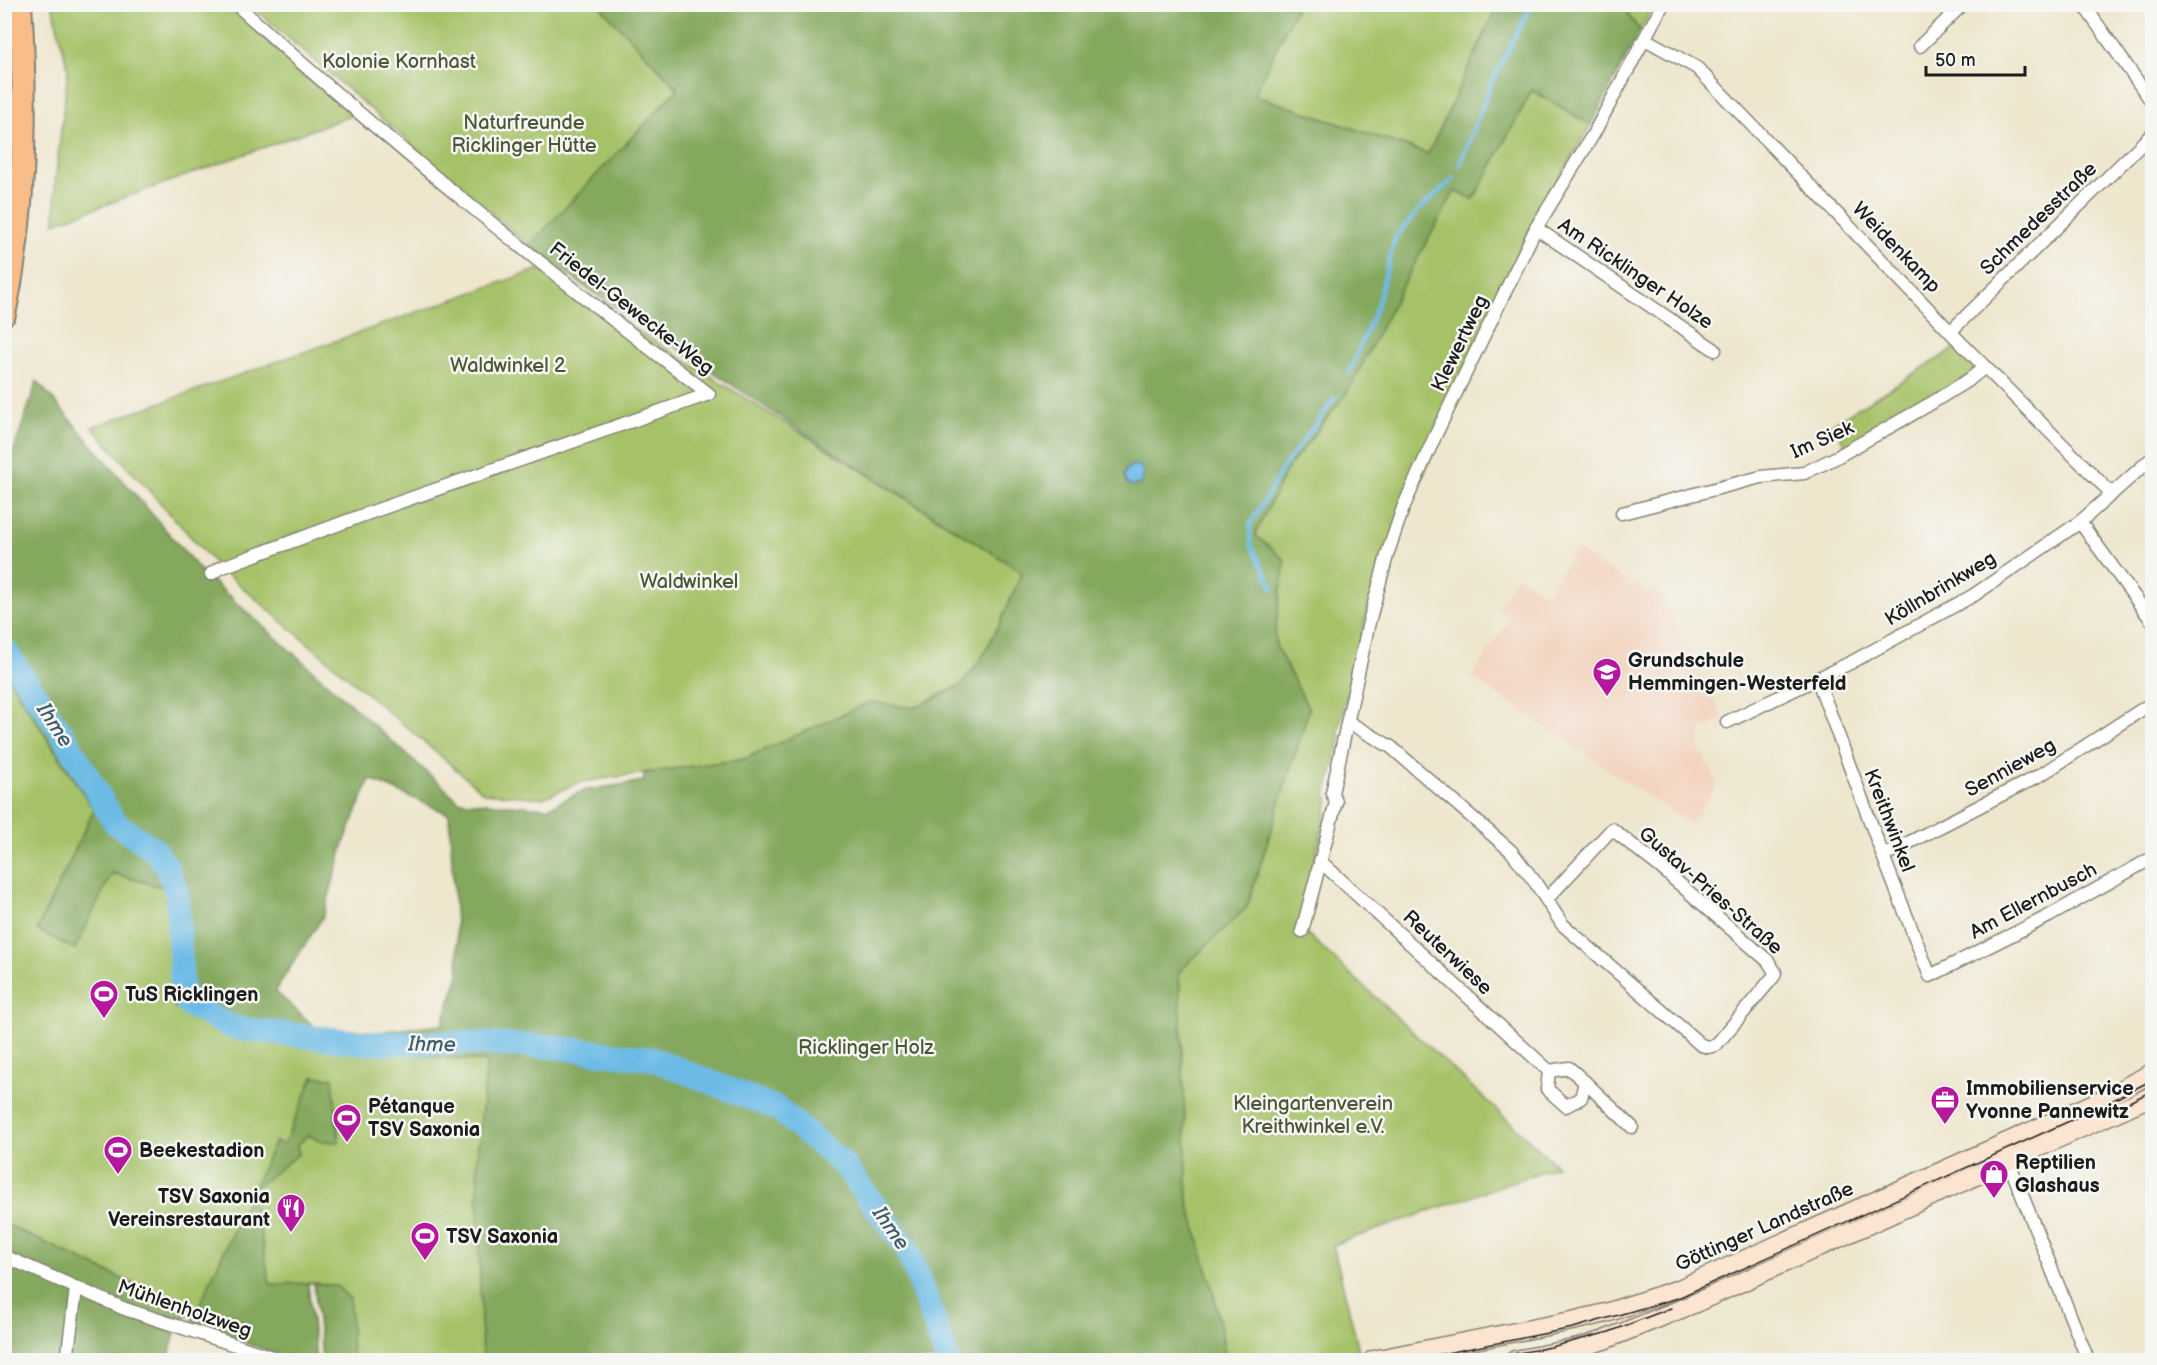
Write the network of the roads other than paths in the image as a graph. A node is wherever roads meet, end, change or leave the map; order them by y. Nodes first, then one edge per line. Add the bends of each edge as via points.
1 (6, 4) edge
2 (20, 4) edge
3 (236, 4) edge
4 (1663, 4) edge
5 (1964, 4) edge
6 (2083, 4) edge
7 (1645, 39) junction
8 (1920, 46) dead end
9 (2152, 102) edge
10 (2152, 134) edge
11 (4, 207) edge
12 (1536, 228) junction
13 (4, 314) edge
14 (1951, 331) junction
15 (1715, 350) dead end
16 (1985, 366) junction
17 (2152, 458) edge
18 (2112, 494) junction
19 (1622, 513) dead end
20 (2080, 522) junction
21 (211, 574) dead end
22 (2152, 621) edge
23 (1817, 678) junction
24 (2152, 703) edge
25 (1348, 722) junction
26 (1728, 722) dead end
27 (1883, 856) junction
28 (2152, 858) edge
29 (1320, 861) junction
30 (1547, 899) junction
31 (1302, 931) dead end
32 (1930, 976) joint
33 (1549, 1071) junction
34 (2152, 1073) edge
35 (1585, 1082) junction
36 (2152, 1096) edge
37 (1632, 1126) dead end
38 (2005, 1153) junction
39 (4, 1256) edge
40 (76, 1289) junction
41 (67, 1360) edge
42 (281, 1360) edge
43 (1373, 1360) edge
44 (1515, 1360) edge
45 (2088, 1360) edge

1 - 11 highway via 10,100
2 - 13 highway via 23,149 14,254
3 - 21 street, Friedel-Gewecke-Weg via 392,140 709,394 369,513
4 - 7 street, Klewertweg
5 - 8 street
6 - 9 street
7 - 12 street, Klewertweg
7 - 14 street, Weidenkamp via 1697,68
10 - 14 street, Schmedesstraße
12 - 15 street, Am Ricklinger Holze
12 - 25 street, Klewertweg via 1404,508 1369,622
14 - 16 street, Weidenkamp
16 - 18 street, Weidenkamp
16 - 19 street, Im Siek via 1930,404 1804,473 1761,477
17 - 18 street, Köllnbrinkweg
18 - 20 street, Köllnbrinkweg
20 - 22 street
20 - 23 street, Köllnbrinkweg via 1974,595
23 - 26 street, Köllnbrinkweg
23 - 27 street, Kreithwinkel
24 - 27 street, Sennieweg via 2042,774
25 - 29 street via 1332,793 1336,802
25 - 30 street, Gustav-Pries-Straße via 1391,747 1511,851
27 - 32 street, Kreithwinkel
28 - 32 street, Am Ellernbusch
29 - 31 street
29 - 33 street, Reuterwiese
30 - 30 street, Gustav-Pries-Straße via 1562,924 1701,1045 1716,1045 1774,976 1768,961 1612,830
33 - 35 street via 1569,1068
33 - 35 street via 1547,1089 1566,1106 1581,1098
34 - 38 street, Göttinger Landstraße
35 - 37 street
36 - 38 street, Göttinger Landstraße
38 - 43 street, Göttinger Landstraße via 1648,1300 1572,1321
38 - 44 street, Göttinger Landstraße via 1691,1305 1578,1348
38 - 45 street
39 - 40 street, Mühlenholzweg
40 - 41 street
40 - 42 street, Mühlenholzweg

